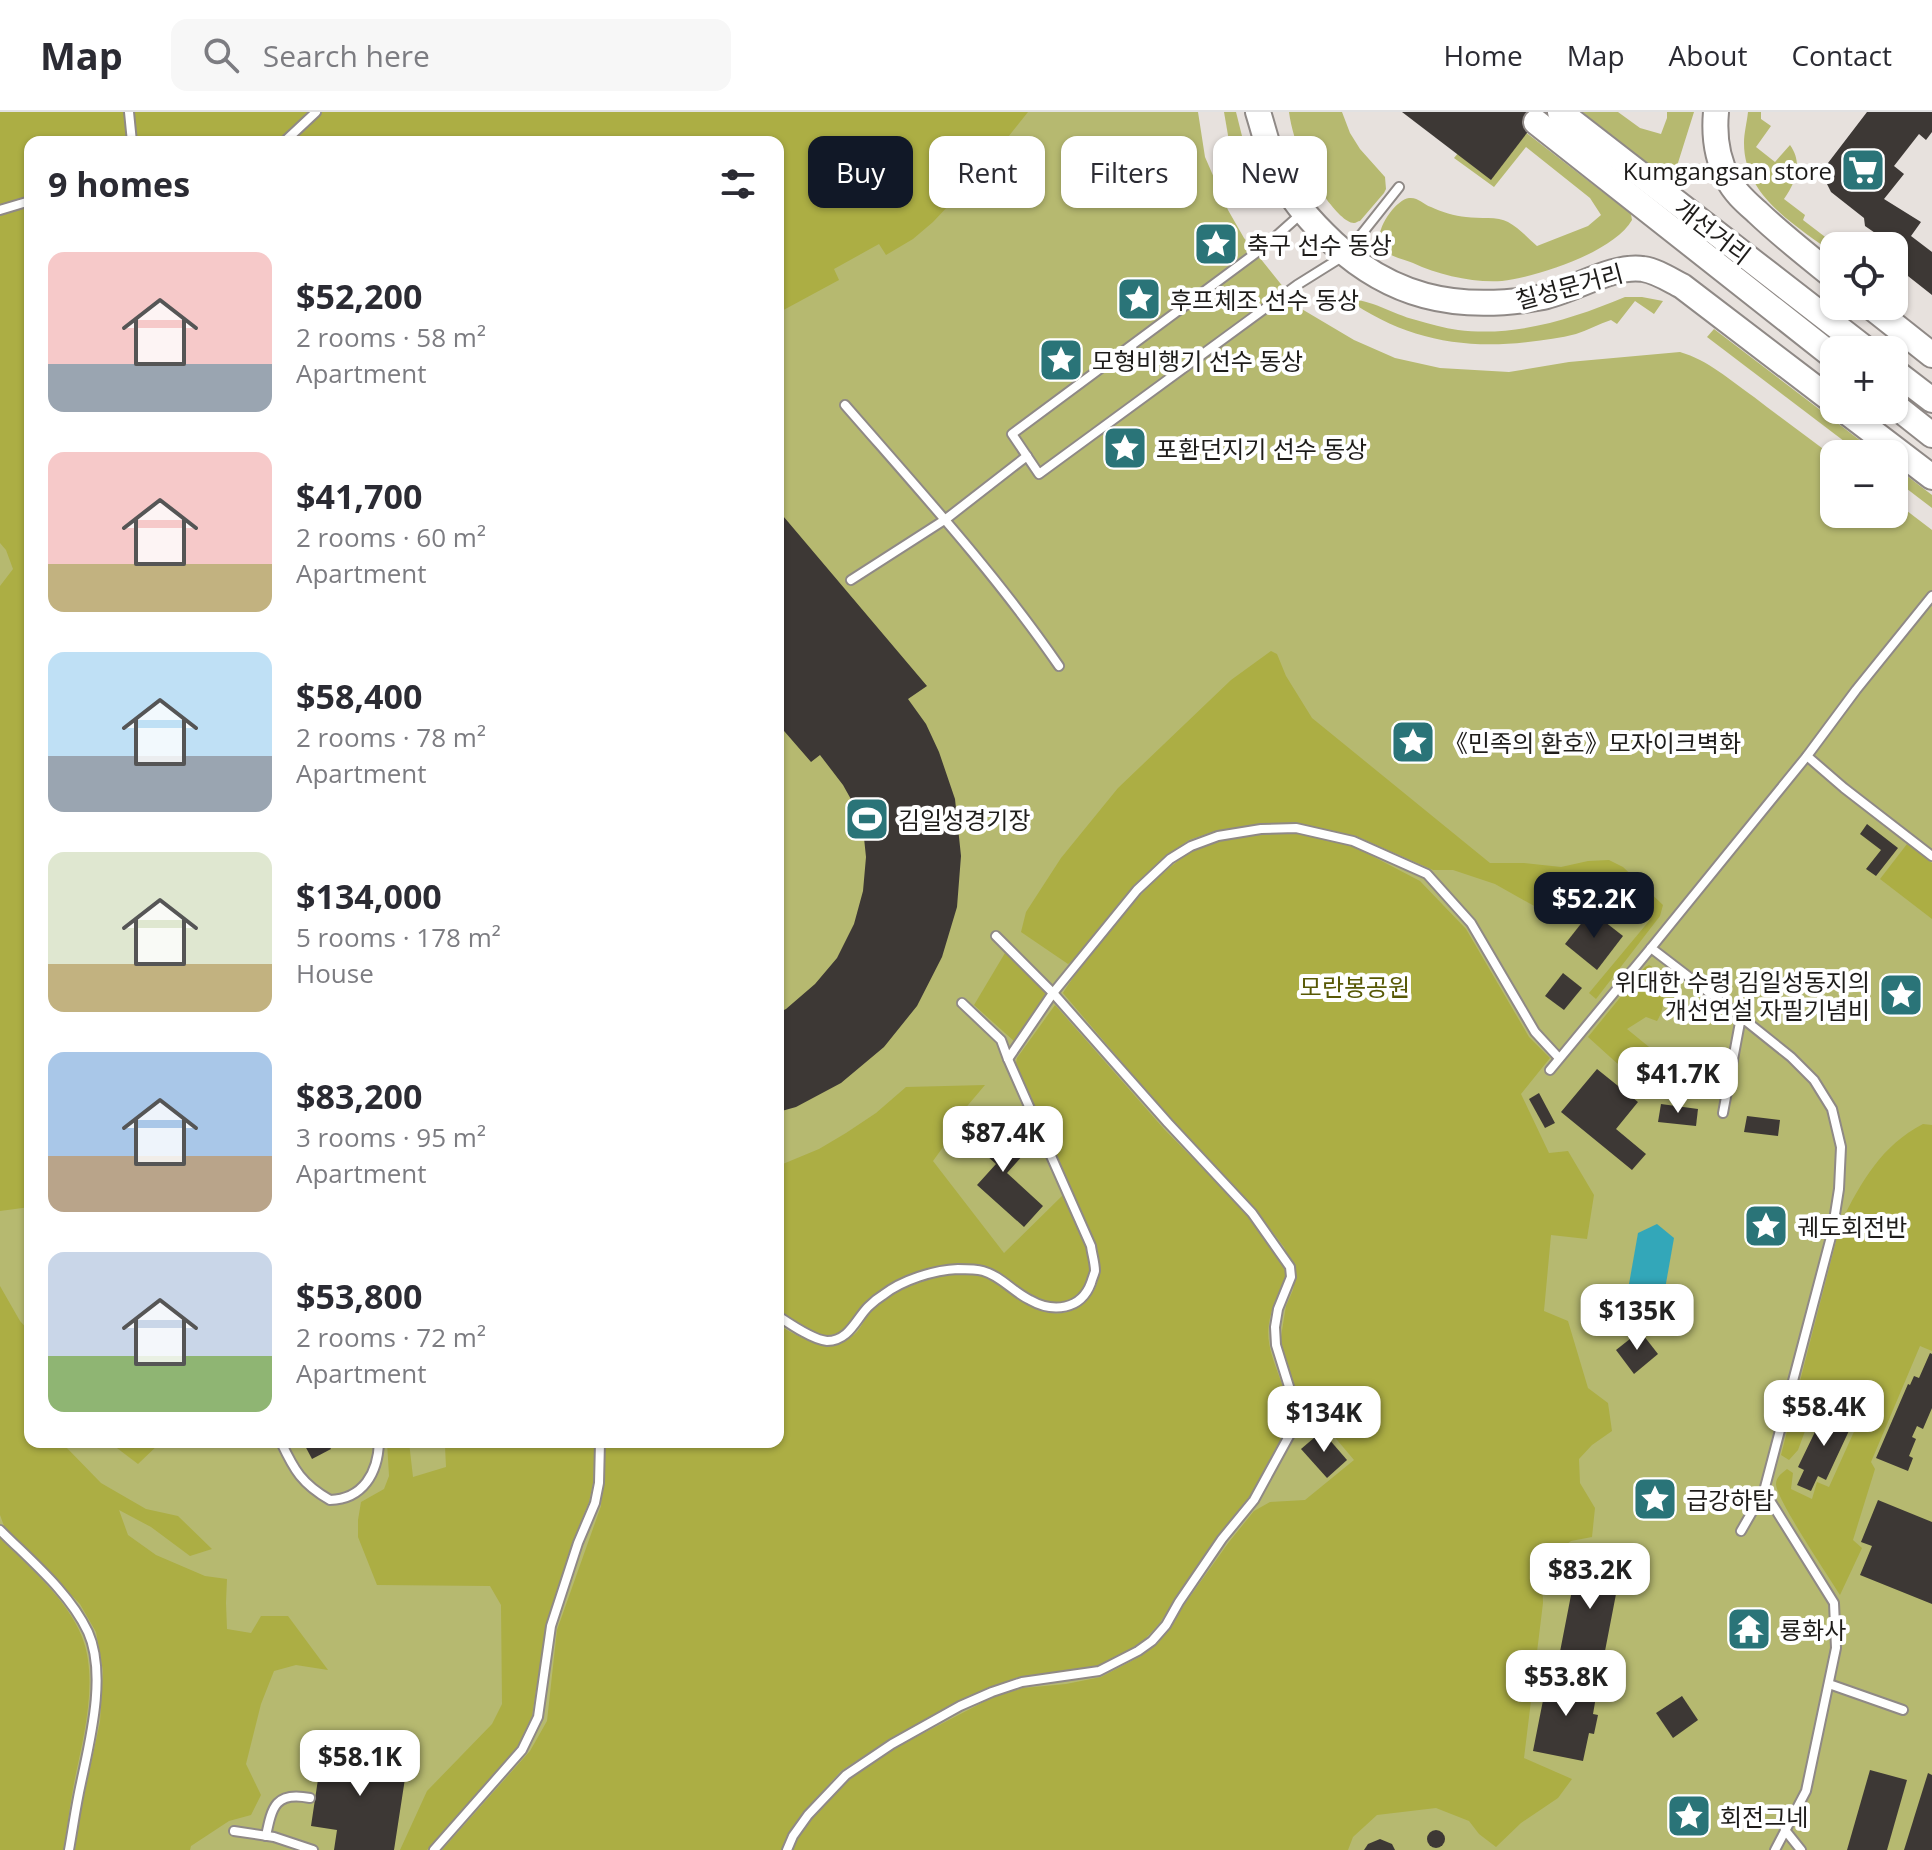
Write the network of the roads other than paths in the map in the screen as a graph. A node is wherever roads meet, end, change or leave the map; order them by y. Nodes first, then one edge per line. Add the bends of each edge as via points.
1 (129, 112) edge
2 (316, 112) edge
3 (1258, 112) edge
4 (1560, 112) edge
5 (1716, 112) edge
6 (1536, 122) dead end
7 (131, 136) edge
8 (290, 136) edge
9 (1399, 187) dead end
10 (24, 203) edge
11 (0, 210) edge
12 (1303, 213) junction
13 (1345, 255) junction
14 (1820, 266) edge
15 (1888, 320) edge
16 (1849, 336) edge
17 (1820, 346) edge
18 (1932, 355) edge
19 (1908, 382) edge
20 (1820, 391) edge
21 (1932, 400) edge
22 (845, 405) dead end
23 (1908, 416) edge
24 (1862, 424) edge
25 (1932, 435) edge
26 (1027, 456) junction
27 (1932, 477) edge
28 (946, 519) junction
29 (851, 580) dead end
30 (1932, 596) edge
31 (1059, 666) dead end
32 (1807, 756) junction
33 (1932, 856) edge
34 (996, 936) dead end
35 (1651, 948) junction
36 (1053, 993) junction
37 (962, 1003) dead end
38 (1741, 1017) junction
39 (1559, 1058) junction
40 (1008, 1059) junction
41 (1550, 1070) dead end
42 (1723, 1113) dead end
43 (784, 1320) edge
44 (284, 1448) edge
45 (378, 1448) edge
46 (600, 1448) edge
47 (1764, 1491) junction
48 (0, 1530) edge
49 (1741, 1531) dead end
50 (1829, 1684) junction
51 (1903, 1710) dead end
52 (310, 1798) dead end
53 (1785, 1830) junction
54 (234, 1831) dead end
55 (266, 1836) junction
56 (69, 1850) edge
57 (313, 1850) edge
58 (434, 1850) edge
59 (787, 1850) edge
60 (1775, 1850) edge
61 (1801, 1850) edge

1 - 7 lane
2 - 8 lane
3 - 12 main road, 칠성문거리 via 1277,171
4 - 16 main road, 개선거리
5 - 14 main road, 개선거리 via 1719,156 1728,181
6 - 17 main road, 개선거리
9 - 13 lane
10 - 11 lane
12 - 13 main road, 칠성문거리
12 - 26 lane via 1012,434
13 - 20 main road, 칠성문거리 via 1407,290 1469,303 1549,296 1620,270 1641,268 1682,286
13 - 26 lane via 1039,474
15 - 18 main road
19 - 21 main road
22 - 28 lane
23 - 25 main road
24 - 27 main road
26 - 28 lane
28 - 29 lane
28 - 31 lane
30 - 32 lane
32 - 33 lane
32 - 35 lane
34 - 36 lane
35 - 38 lane
35 - 39 lane
36 - 39 lane via 1137,890 1170,859 1218,836 1296,828 1353,841 1427,874 1471,923 1535,1032
36 - 40 lane
36 - 59 lane via 1252,1213 1290,1267 1275,1327 1295,1425 1254,1500 1152,1641 1099,1671 1022,1682 992,1692 892,1744 846,1775 808,1815
37 - 40 lane via 1001,1040
38 - 42 lane
38 - 47 lane via 1814,1080 1832,1109 1841,1147 1832,1233
39 - 41 lane
40 - 43 lane via 1091,1246 1095,1271 1081,1299 1050,1308 981,1270 957,1269 885,1293 842,1337 827,1341
44 - 45 lane via 302,1480 330,1500 348,1498 366,1482
46 - 58 lane via 595,1503 551,1626 538,1717 522,1750
47 - 49 lane
47 - 50 lane via 1834,1603 1836,1648
48 - 56 lane via 73,1607 92,1646 94,1720
50 - 51 lane
50 - 53 lane via 1806,1791
52 - 55 lane via 280,1799 270,1814
53 - 60 lane
53 - 61 lane
54 - 55 lane
55 - 57 lane

